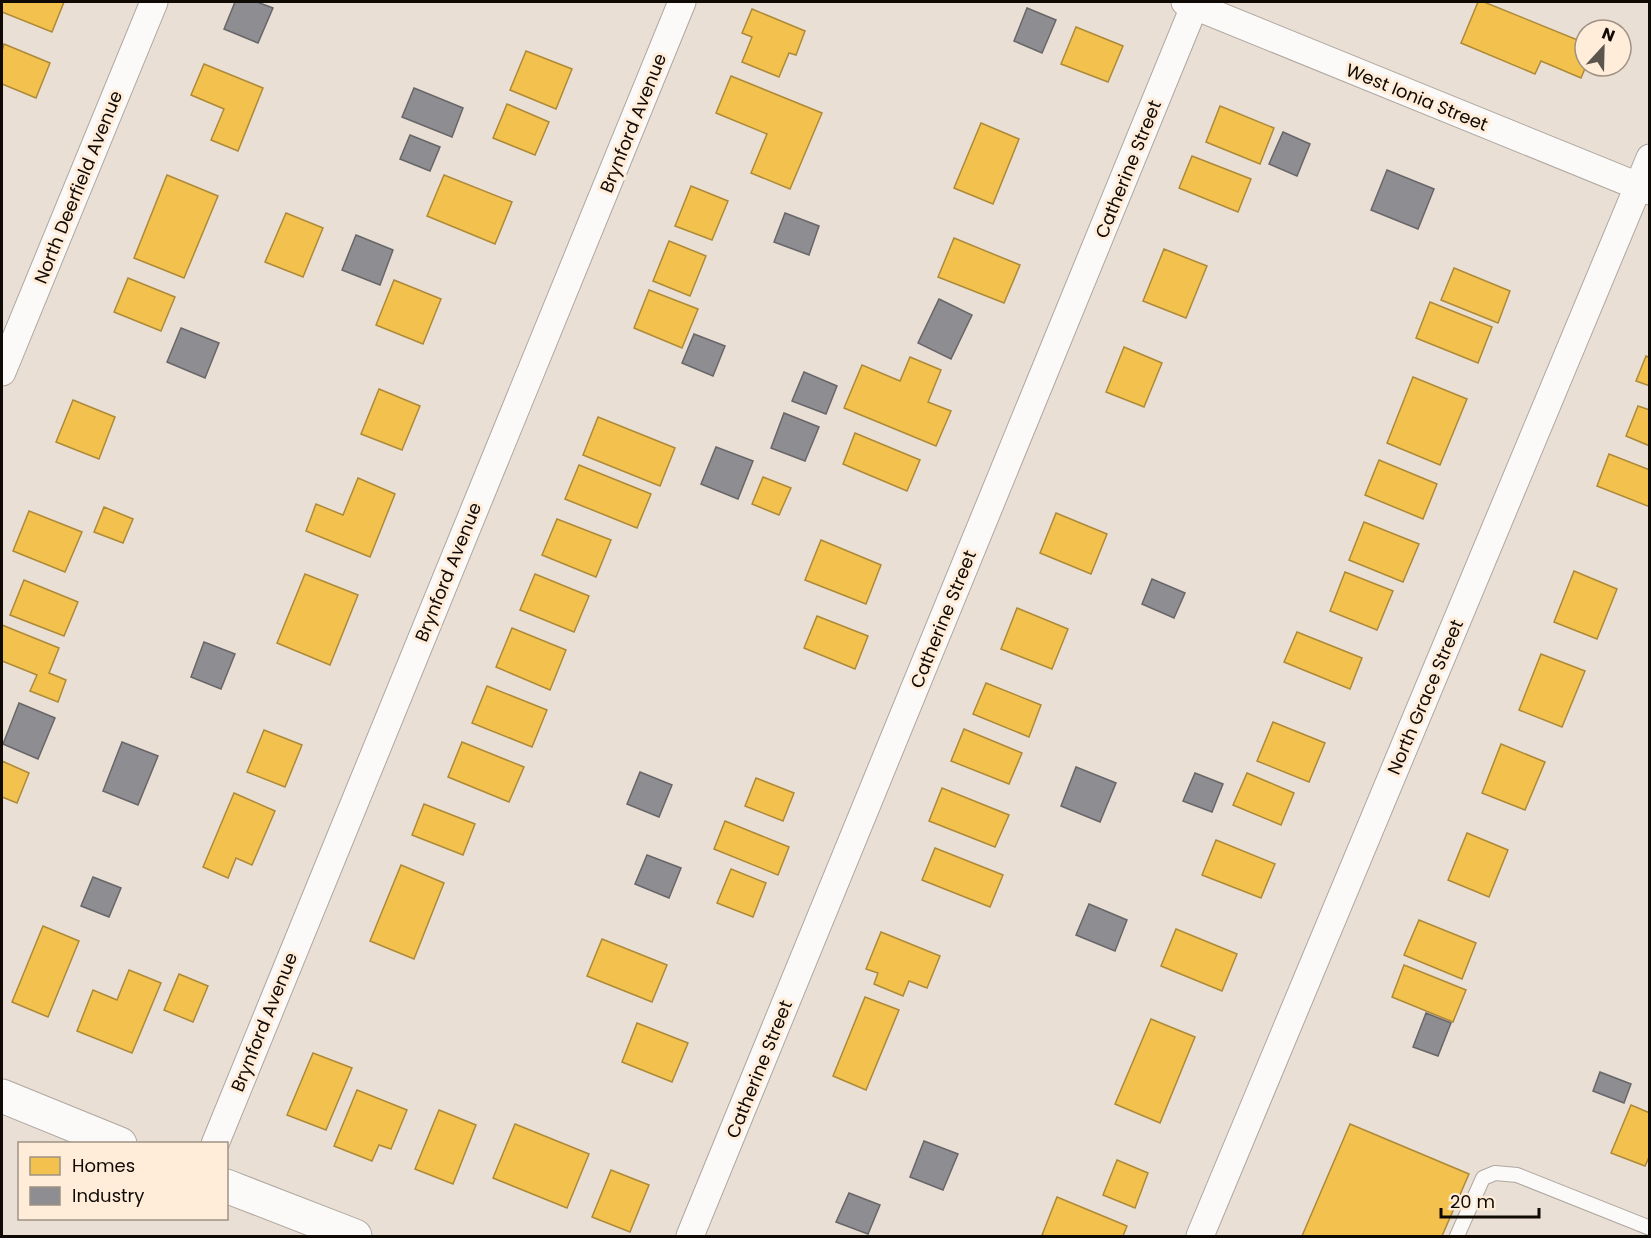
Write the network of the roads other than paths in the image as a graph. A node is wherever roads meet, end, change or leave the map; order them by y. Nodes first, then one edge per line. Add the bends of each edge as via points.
1 (154, 2) edge
2 (682, 2) edge
3 (1192, 3) edge
4 (1650, 158) edge
5 (1644, 189) edge
6 (2, 372) edge
7 (2, 1096) edge
8 (117, 1142) edge
9 (215, 1142) edge
10 (228, 1187) edge
11 (1650, 1228) edge
12 (355, 1236) edge
13 (690, 1236) edge
14 (1200, 1236) edge
15 (1457, 1236) edge

1 - 6 street, North Deerfield Avenue
2 - 9 street, Brynford Avenue
3 - 5 street, West Ionia Street
3 - 13 street, Catherine Street
4 - 5 street, North Grace Street
5 - 14 street, North Grace Street
7 - 8 street
10 - 12 street
11 - 15 lane via 1517,1175 1495,1173 1483,1178

